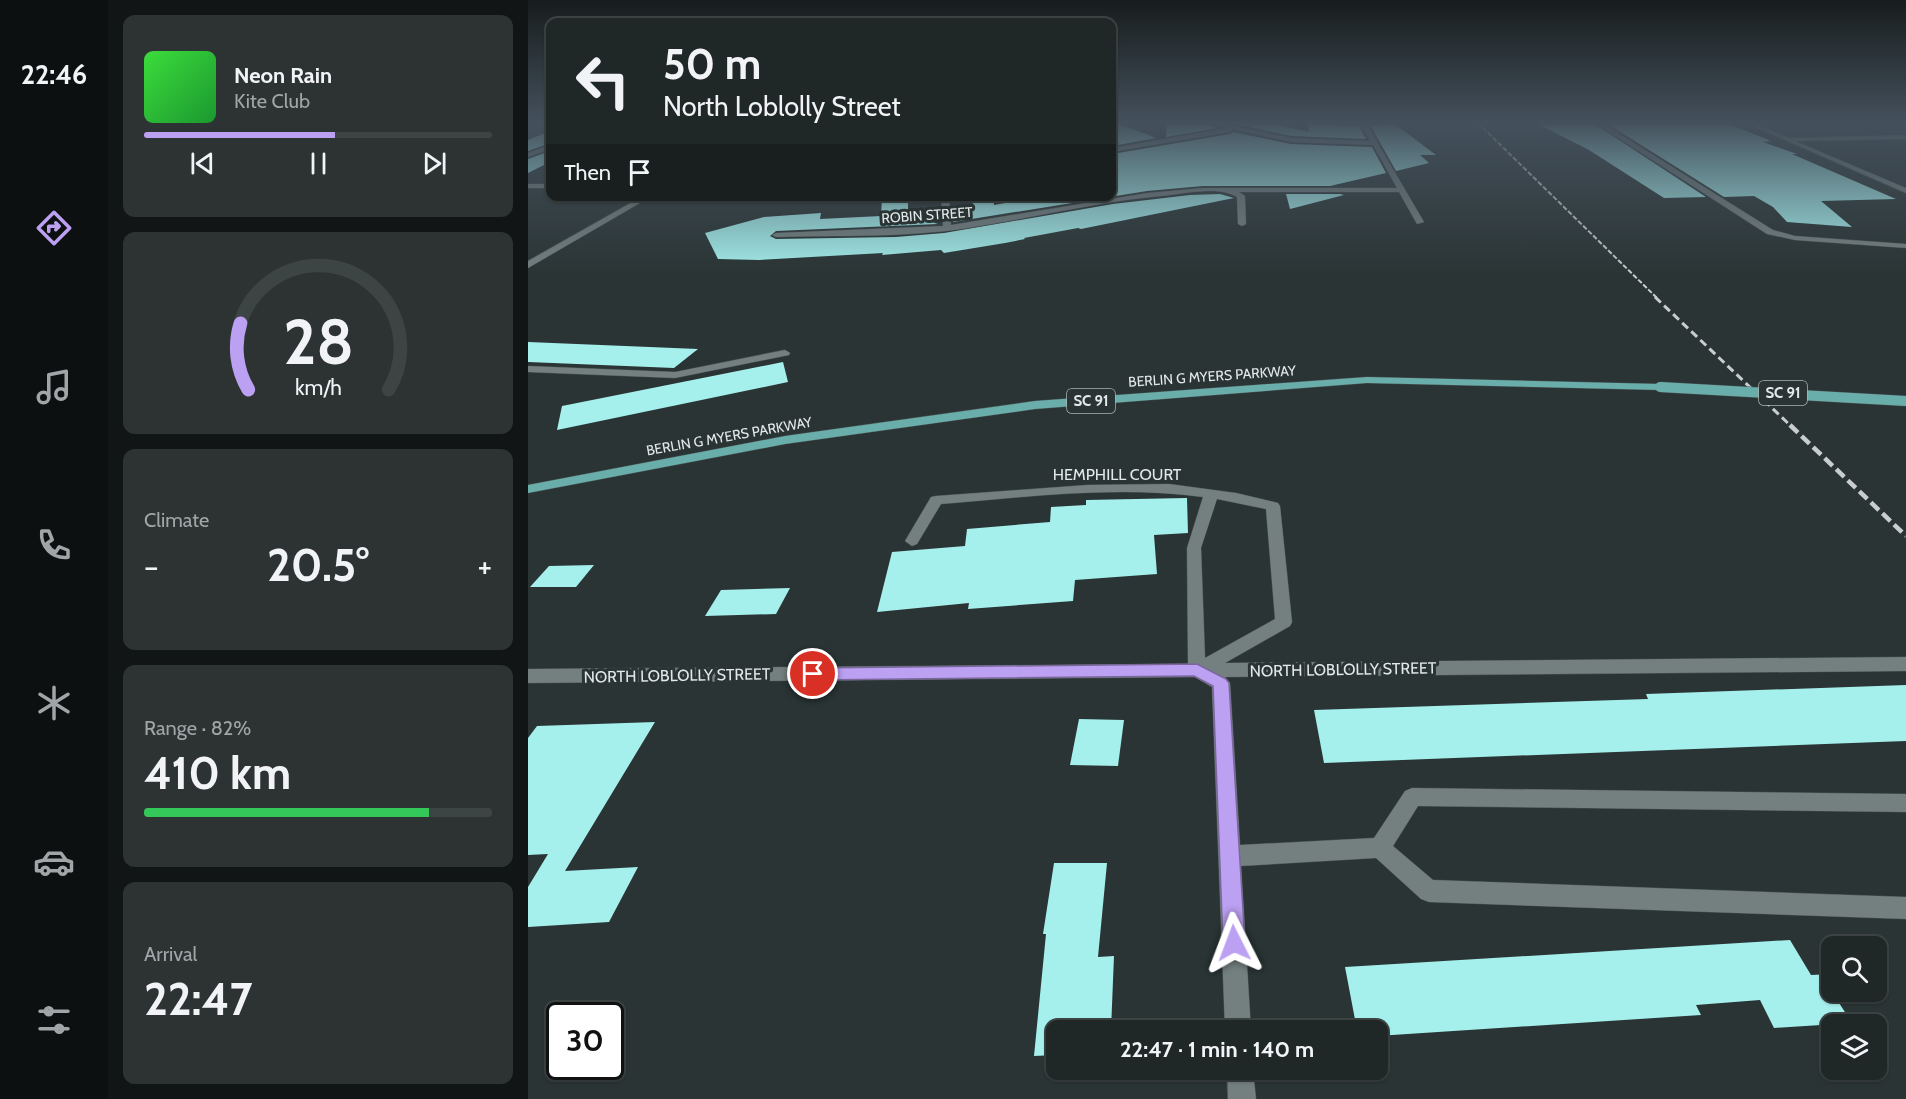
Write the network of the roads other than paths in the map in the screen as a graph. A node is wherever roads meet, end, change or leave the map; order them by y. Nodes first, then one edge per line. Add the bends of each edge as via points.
1 (1392, 174) edge
2 (1679, 174) edge
3 (1867, 174) edge
4 (528, 186) edge
5 (546, 186) edge
6 (1229, 189) junction
7 (1401, 190) junction
8 (1906, 191) edge
9 (640, 201) edge
10 (945, 201) edge
11 (1114, 201) edge
12 (1116, 201) edge
13 (1419, 222) dead end
14 (1242, 224) dead end
15 (947, 228) junction
16 (776, 235) dead end
17 (1906, 246) edge
18 (528, 265) edge
19 (785, 352) dead end
20 (528, 369) edge
21 (1906, 401) edge
22 (528, 489) edge
23 (1211, 494) junction
24 (912, 541) dead end
25 (1906, 664) edge
26 (1197, 670) junction
27 (528, 676) edge
28 (1906, 803) edge
29 (1380, 848) junction
30 (1230, 856) junction
31 (1906, 908) edge
32 (1238, 1020) edge
33 (1241, 1080) edge
34 (1242, 1099) edge

1 - 7 street
2 - 17 street via 1770,232 1795,238
3 - 8 street
4 - 5 street
6 - 7 street, ROBIN STREET
6 - 12 street, ROBIN STREET
6 - 14 street via 1241,196
7 - 13 street
9 - 18 street
10 - 15 street
11 - 15 street, ROBIN STREET
15 - 16 street, ROBIN STREET
19 - 20 street via 675,375
21 - 22 main road, BERLIN G MYERS PARKWAY / SC 91, bridge via 1660,387 1367,380 1035,405 785,440
23 - 24 street, HEMPHILL COURT via 1168,488 1088,489 936,500
23 - 26 street via 1194,548
23 - 26 street, HEMPHILL COURT via 1273,506 1284,622
25 - 26 street, NORTH LOBLOLLY STREET
26 - 27 street, NORTH LOBLOLLY STREET
26 - 30 street via 1221,683
28 - 29 street via 1412,797
29 - 30 street
29 - 31 street via 1430,891
30 - 32 street
33 - 34 street

